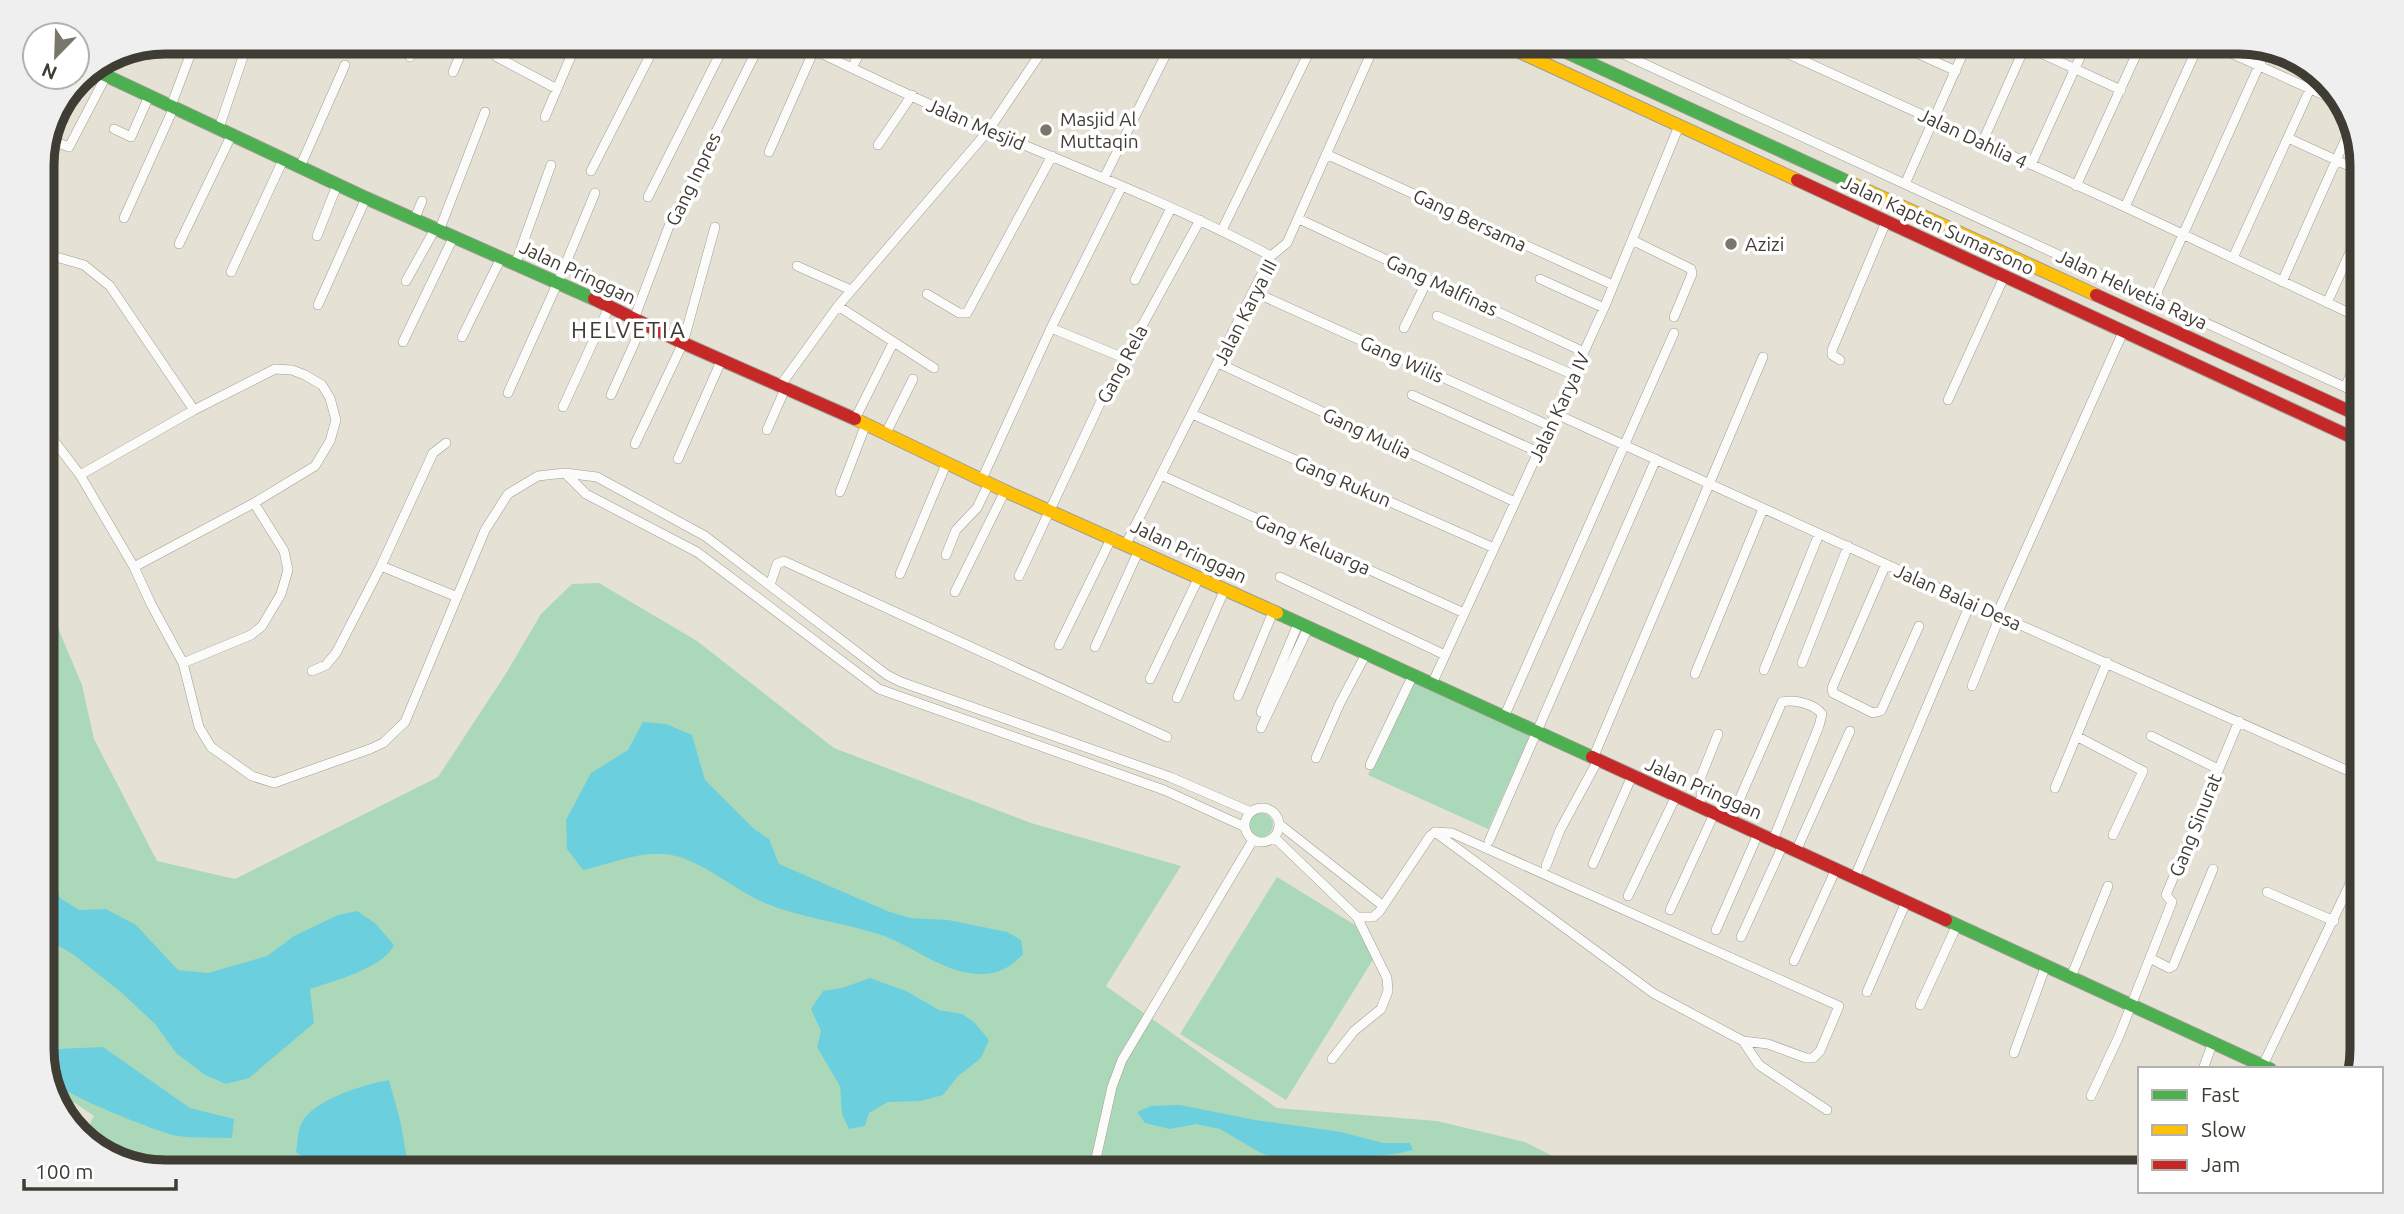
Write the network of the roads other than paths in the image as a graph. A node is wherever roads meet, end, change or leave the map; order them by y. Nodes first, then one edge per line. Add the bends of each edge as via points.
1 (191, 54) edge
2 (244, 54) edge
3 (411, 54) edge
4 (461, 54) edge
5 (572, 54) edge
6 (651, 54) edge
7 (720, 54) edge
8 (755, 54) edge
9 (812, 54) edge
10 (822, 54) edge
11 (859, 54) edge
12 (1040, 54) edge
13 (1166, 54) edge
14 (1308, 54) edge
15 (1371, 54) edge
16 (1524, 54) edge
17 (1570, 54) edge
18 (1581, 54) edge
19 (1623, 54) edge
20 (1797, 54) edge
21 (1921, 54) edge
22 (1963, 54) edge
23 (2018, 54) edge
24 (2046, 54) edge
25 (2081, 54) edge
26 (2137, 54) edge
27 (2195, 54) edge
28 (2232, 54) edge
29 (410, 57) dead end
30 (498, 57) dead end
31 (2263, 57) edge
32 (1579, 58) junction
33 (345, 65) dead end
34 (2259, 66) junction
35 (852, 68) junction
36 (2075, 68) junction
37 (1956, 71) junction
38 (453, 72) dead end
39 (103, 74) edge
40 (106, 76) junction
41 (557, 89) junction
42 (2310, 89) junction
43 (2121, 90) junction
44 (912, 95) junction
45 (149, 96) junction
46 (2325, 96) edge
47 (173, 106) junction
48 (485, 112) dead end
49 (545, 117) dead end
50 (1933, 120) junction
51 (1679, 126) junction
52 (219, 128) junction
53 (114, 129) dead end
54 (988, 131) junction
55 (232, 134) junction
56 (2346, 137) edge
57 (2288, 138) junction
58 (57, 143) edge
59 (1982, 143) junction
60 (878, 145) dead end
61 (769, 152) dead end
62 (1326, 154) junction
63 (1052, 156) junction
64 (283, 160) junction
65 (2336, 160) junction
66 (551, 165) dead end
67 (2031, 165) junction
68 (2350, 166) edge
69 (300, 167) junction
70 (591, 171) dead end
71 (1104, 178) junction
72 (1905, 184) junction
73 (337, 185) junction
74 (1122, 186) junction
75 (2076, 186) junction
76 (595, 193) dead end
77 (648, 197) dead end
78 (366, 198) junction
79 (422, 201) dead end
80 (2125, 207) junction
81 (1171, 208) junction
82 (124, 218) dead end
83 (1299, 219) junction
84 (414, 220) junction
85 (1200, 220) junction
86 (1886, 222) junction
87 (715, 227) dead end
88 (437, 230) junction
89 (1222, 230) junction
90 (2183, 235) junction
91 (317, 236) dead end
92 (453, 238) junction
93 (1632, 240) junction
94 (179, 244) dead end
95 (2350, 252) edge
96 (54, 256) edge
97 (1271, 256) junction
98 (501, 258) junction
99 (2233, 258) junction
100 (515, 265) junction
101 (797, 266) dead end
102 (231, 272) dead end
103 (2004, 277) junction
104 (1428, 279) junction
105 (1540, 279) dead end
106 (1135, 280) dead end
107 (406, 281) dead end
108 (558, 282) junction
109 (2282, 282) junction
110 (1613, 285) junction
111 (851, 290) junction
112 (1254, 292) junction
113 (927, 294) dead end
114 (2154, 299) junction
115 (2327, 303) junction
116 (318, 305) dead end
117 (838, 306) junction
118 (609, 307) junction
119 (1604, 308) junction
120 (2350, 314) edge
121 (1437, 316) dead end
122 (1674, 317) dead end
123 (639, 322) junction
124 (1051, 328) junction
125 (1404, 328) dead end
126 (1674, 333) dead end
127 (2122, 336) junction
128 (462, 337) dead end
129 (403, 342) dead end
130 (683, 343) junction
131 (893, 343) junction
132 (1584, 352) junction
133 (1763, 357) dead end
134 (1124, 358) junction
135 (2233, 358) junction
136 (722, 359) junction
137 (1840, 360) dead end
138 (1218, 363) junction
139 (934, 368) dead end
140 (1574, 375) junction
141 (2350, 376) edge
142 (913, 379) dead end
143 (2224, 379) junction
144 (782, 387) junction
145 (2345, 387) junction
146 (2350, 390) edge
147 (508, 393) dead end
148 (611, 394) dead end
149 (1412, 395) dead end
150 (1948, 400) dead end
151 (563, 407) dead end
152 (194, 410) junction
153 (2350, 412) edge
154 (1192, 414) junction
155 (1556, 414) junction
156 (861, 422) junction
157 (1550, 426) junction
158 (767, 430) dead end
159 (886, 433) junction
160 (2350, 437) edge
161 (54, 441) edge
162 (446, 443) dead end
163 (635, 444) dead end
164 (1626, 445) junction
165 (1538, 452) junction
166 (678, 459) dead end
167 (1656, 459) junction
168 (947, 462) junction
169 (565, 472) junction
170 (80, 475) junction
171 (1161, 475) junction
172 (985, 481) junction
173 (1708, 484) junction
174 (1005, 491) junction
175 (840, 492) dead end
176 (1515, 502) junction
177 (254, 503) junction
178 (1763, 509) junction
179 (1051, 510) junction
180 (1819, 534) junction
181 (1112, 537) junction
182 (1126, 544) junction
183 (1848, 547) junction
184 (1494, 548) junction
185 (1139, 550) junction
186 (946, 555) dead end
187 (1886, 564) junction
188 (381, 566) junction
189 (134, 567) junction
190 (900, 574) dead end
191 (1019, 576) dead end
192 (1199, 577) junction
193 (1280, 577) dead end
194 (770, 585) junction
195 (1226, 589) junction
196 (955, 592) dead end
197 (455, 596) junction
198 (1971, 602) junction
199 (1273, 612) junction
200 (1465, 613) junction
201 (1998, 615) junction
202 (819, 622) junction
203 (1303, 626) junction
204 (1919, 626) dead end
205 (808, 634) junction
206 (1059, 645) dead end
207 (1095, 647) dead end
208 (1366, 654) junction
209 (1445, 655) junction
210 (2108, 662) junction
211 (183, 663) junction
212 (1802, 663) dead end
213 (1764, 670) dead end
214 (312, 671) dead end
215 (1695, 674) dead end
216 (1413, 675) junction
217 (1150, 680) dead end
218 (1432, 684) junction
219 (1972, 686) dead end
220 (1238, 696) dead end
221 (1177, 698) dead end
222 (1261, 712) dead end
223 (1504, 717) junction
224 (2239, 721) junction
225 (1030, 727) junction
226 (1261, 728) dead end
227 (1535, 731) junction
228 (1850, 731) dead end
229 (1718, 734) dead end
230 (2151, 736) dead end
231 (1167, 737) dead end
232 (2078, 737) junction
233 (1025, 741) junction
234 (1316, 758) dead end
235 (1595, 759) junction
236 (1370, 765) dead end
237 (2218, 769) junction
238 (2350, 772) edge
239 (1632, 776) junction
240 (2055, 788) dead end
241 (1676, 796) junction
242 (1699, 807) junction
243 (1251, 812) junction
244 (1714, 814) junction
245 (1730, 821) junction
246 (1279, 824) junction
247 (1245, 827) junction
248 (1436, 832) junction
249 (1758, 834) junction
250 (2113, 835) dead end
251 (1274, 838) junction
252 (1253, 840) junction
253 (1489, 841) dead end
254 (1778, 843) junction
255 (1796, 851) junction
256 (1593, 864) dead end
257 (1546, 866) dead end
258 (1836, 869) junction
259 (2213, 869) dead end
260 (1855, 877) junction
261 (2108, 886) dead end
262 (2350, 886) edge
263 (2267, 892) dead end
264 (1628, 896) dead end
265 (1906, 902) junction
266 (1382, 905) junction
267 (1670, 910) dead end
268 (1357, 917) junction
269 (2334, 921) junction
270 (1957, 925) junction
271 (1716, 930) dead end
272 (1741, 937) dead end
273 (2150, 958) junction
274 (1794, 961) dead end
275 (2046, 965) junction
276 (2071, 976) junction
277 (1867, 992) dead end
278 (2130, 1004) junction
279 (1920, 1005) dead end
280 (1743, 1041) junction
281 (2213, 1042) junction
282 (2014, 1053) dead end
283 (1332, 1059) dead end
284 (2204, 1067) edge
285 (2266, 1067) edge
286 (2091, 1096) dead end
287 (1827, 1110) dead end
288 (1096, 1160) edge

1 - 47 street
2 - 52 street
3 - 29 street
4 - 38 street
5 - 41 street
6 - 70 street
7 - 77 street
8 - 123 street, Gang Inpres via 673,216
9 - 61 street
10 - 35 street, Jalan Mesjid
11 - 35 street
12 - 54 street
13 - 71 street
14 - 89 street
15 - 62 street, Jalan Karya III
16 - 51 main road, Jalan Kapten Sumarsono
17 - 32 main road, Jalan Kapten Sumarsono
18 - 32 street
19 - 72 street, Jalan Helvetia Raya
20 - 50 street, Jalan Dahlia 4
21 - 37 street
22 - 37 street
23 - 59 street
24 - 36 street
25 - 36 street
26 - 43 street
27 - 80 street
28 - 34 street
30 - 41 street
31 - 34 street
32 - 135 main road, Jalan Kapten Sumarsono
33 - 69 street
34 - 42 street
34 - 90 street
35 - 44 street, Jalan Mesjid
36 - 43 street
36 - 67 street
37 - 50 street
39 - 40 main road, Jalan Pringgan
40 - 45 main road, Jalan Pringgan
40 - 58 street via 69,148
41 - 49 street
42 - 46 street
42 - 57 street
43 - 75 street
44 - 54 street, Jalan Mesjid
44 - 60 street
45 - 47 main road, Jalan Pringgan
45 - 53 street via 131,137
47 - 52 main road, Jalan Pringgan
47 - 82 street
48 - 88 street
50 - 59 street, Jalan Dahlia 4
50 - 72 street
51 - 86 main road, Jalan Kapten Sumarsono
51 - 93 street, Jalan Karya IV
52 - 55 main road, Jalan Pringgan
54 - 63 street, Jalan Mesjid
54 - 111 street
55 - 64 main road, Jalan Pringgan
55 - 94 street
56 - 65 street
57 - 65 street
57 - 99 street
59 - 67 street, Jalan Dahlia 4
62 - 83 street, Jalan Karya III
62 - 110 street, Gang Bersama
63 - 71 street, Jalan Mesjid
63 - 113 street via 967,313
64 - 69 main road, Jalan Pringgan
64 - 102 street
65 - 68 street
65 - 109 street
66 - 100 street
67 - 75 street, Jalan Dahlia 4
69 - 73 main road, Jalan Pringgan
71 - 74 street, Jalan Mesjid
72 - 114 street, Jalan Helvetia Raya
73 - 78 main road, Jalan Pringgan
73 - 91 street
74 - 81 street, Jalan Mesjid
74 - 124 street
75 - 80 street, Jalan Dahlia 4
76 - 108 street
78 - 84 main road, Jalan Pringgan
78 - 116 street
79 - 84 street
80 - 90 street, Jalan Dahlia 4
81 - 85 street, Jalan Mesjid
81 - 106 street
83 - 97 street, Jalan Karya III via 1287,243
83 - 104 street, Gang Malfinas
84 - 88 main road, Jalan Pringgan
85 - 89 street, Jalan Mesjid
85 - 134 street, Gang Rela
86 - 103 main road, Jalan Kapten Sumarsono
86 - 137 street via 1832,350
87 - 130 street
88 - 92 main road, Jalan Pringgan
88 - 107 street
89 - 97 street, Jalan Mesjid
90 - 99 street, Jalan Dahlia 4
90 - 114 street
92 - 98 main road, Jalan Pringgan
92 - 129 street
93 - 110 street, Jalan Karya IV
93 - 122 street via 1692,269
95 - 115 street
96 - 152 street via 84,265 110,286
97 - 112 street, Jalan Karya III
98 - 100 main road, Jalan Pringgan
98 - 128 street
99 - 109 street, Jalan Dahlia 4
100 - 108 main road, Jalan Pringgan
101 - 111 street
103 - 127 main road, Jalan Kapten Sumarsono
103 - 150 street
104 - 125 street
104 - 132 street, Gang Malfinas
105 - 119 street
108 - 118 main road, Jalan Pringgan
108 - 147 street
109 - 115 street, Jalan Dahlia 4
110 - 119 street, Jalan Karya IV
111 - 117 street
112 - 138 street, Jalan Karya III
112 - 157 street, Gang Wilis
114 - 145 street, Jalan Helvetia Raya
115 - 120 street, Jalan Dahlia 4
117 - 131 street
117 - 144 street
118 - 123 main road, Jalan Pringgan
118 - 151 street
119 - 132 street, Jalan Karya IV
121 - 140 street
123 - 130 main road, Jalan Pringgan
123 - 148 street, Gang Inpres
124 - 134 street
124 - 172 street
126 - 164 street
127 - 143 main road, Jalan Kapten Sumarsono
127 - 201 street
130 - 136 main road, Jalan Pringgan
130 - 163 street
131 - 139 street
131 - 156 street
132 - 140 street, Jalan Karya IV
133 - 173 street
134 - 179 street, Gang Rela
135 - 143 main road
135 - 153 main road, Jalan Kapten Sumarsono
136 - 144 main road, Jalan Pringgan
136 - 166 street
138 - 154 street, Jalan Karya III
138 - 176 street, Gang Mulia
140 - 155 street, Jalan Karya IV
141 - 145 street
142 - 159 street
143 - 160 main road, Jalan Kapten Sumarsono
144 - 156 main road, Jalan Pringgan
144 - 158 street
145 - 146 street, Jalan Helvetia Raya
149 - 165 street
152 - 170 street
152 - 177 street via 275,369 292,370 322,385 336,420 330,442 315,466
154 - 171 street, Jalan Karya III
154 - 184 street, Gang Rukun
155 - 157 street, Jalan Karya IV
155 - 164 street, Jalan Balai Desa
156 - 159 main road, Jalan Pringgan
156 - 175 street
157 - 165 street, Jalan Karya IV
159 - 168 main road, Jalan Pringgan
161 - 170 street
162 - 188 street via 433,453
164 - 167 street, Jalan Balai Desa
164 - 223 street
165 - 176 street, Jalan Karya IV
167 - 173 street, Jalan Balai Desa
167 - 227 street
168 - 172 main road, Jalan Pringgan
168 - 190 street
169 - 194 street via 597,477 693,530
169 - 197 street via 538,476 508,495 485,530
169 - 205 street via 586,494 697,552
170 - 189 street
171 - 182 street, Jalan Karya III
171 - 200 street, Gang Keluarga
172 - 174 main road, Jalan Pringgan
172 - 186 street via 977,508 956,530
173 - 178 street, Jalan Balai Desa
173 - 235 street
174 - 179 main road, Jalan Pringgan
174 - 196 street
176 - 184 street, Jalan Karya IV
177 - 189 street
177 - 211 street via 284,551 288,570 281,594 262,626 251,635
178 - 180 street, Jalan Balai Desa
178 - 215 street
179 - 181 main road, Jalan Pringgan
179 - 191 street, Gang Rela
180 - 183 street, Jalan Balai Desa
180 - 213 street
181 - 182 main road, Jalan Pringgan
181 - 206 street
182 - 185 main road, Jalan Pringgan
183 - 187 street, Jalan Balai Desa
183 - 212 street
184 - 200 street, Jalan Karya IV
185 - 192 main road, Jalan Pringgan
185 - 207 street
187 - 198 street, Jalan Balai Desa
187 - 204 street via 1833,692 1872,713 1881,711
188 - 197 street
188 - 214 street via 336,653 326,665
189 - 211 street
192 - 195 main road, Jalan Pringgan
192 - 217 street
193 - 209 street
194 - 202 street
194 - 231 street via 777,564 784,561
195 - 199 main road, Jalan Pringgan
195 - 221 street
197 - 211 street via 415,702 395,733 370,749 274,783 251,776 211,747 199,727
198 - 201 street, Jalan Balai Desa
198 - 260 street
199 - 203 main road, Jalan Pringgan
199 - 220 street
200 - 209 street, Jalan Karya IV
201 - 210 street, Jalan Balai Desa
201 - 219 street
202 - 205 street
202 - 225 street via 887,675
203 - 208 main road, Jalan Pringgan
203 - 222 street
203 - 226 street
205 - 233 street via 879,689
208 - 216 main road, Jalan Pringgan
208 - 234 street
209 - 218 street, Jalan Karya IV
210 - 224 street, Jalan Balai Desa
210 - 232 street
216 - 218 main road, Jalan Pringgan
216 - 236 street
218 - 223 main road, Jalan Pringgan
223 - 227 main road, Jalan Pringgan
224 - 237 street, Gang Sinurat
224 - 238 street, Jalan Balai Desa
225 - 233 street
225 - 243 street via 1170,777
227 - 235 main road, Jalan Pringgan
227 - 253 street
228 - 255 street
229 - 242 street via 1700,779
230 - 237 street
232 - 240 street
232 - 250 street via 2143,771
233 - 247 street via 1164,790
235 - 239 main road, Jalan Pringgan
235 - 257 street
237 - 273 street, Gang Sinurat via 2166,895 2172,902
239 - 241 main road, Jalan Pringgan
239 - 256 street
241 - 242 main road, Jalan Pringgan
241 - 264 street
242 - 244 main road, Jalan Pringgan
243 - 246 street via 1271,810
243 - 247 street
244 - 245 main road, Jalan Pringgan
244 - 267 street
245 - 249 main road, Jalan Pringgan
245 - 254 street via 1782,702 1793,700 1819,710 1819,726
246 - 251 street
246 - 266 street
247 - 252 street
248 - 266 street
248 - 280 street via 1653,993
248 - 280 street via 1452,833 1839,1006 1813,1058
249 - 254 main road, Jalan Pringgan
249 - 271 street
251 - 252 street
251 - 268 street
252 - 288 street via 1122,1060
254 - 255 main road, Jalan Pringgan
254 - 272 street
255 - 258 main road, Jalan Pringgan
258 - 260 main road, Jalan Pringgan
258 - 274 street
259 - 273 street via 2173,967
260 - 265 main road, Jalan Pringgan
261 - 276 street
262 - 269 street
263 - 269 street
265 - 270 main road, Jalan Pringgan
265 - 277 street
266 - 268 street via 1373,917
268 - 283 street via 1387,978 1388,991 1381,1009 1354,1031
269 - 285 street
270 - 275 main road, Jalan Pringgan
270 - 279 street
273 - 278 street, Gang Sinurat
275 - 276 main road, Jalan Pringgan
275 - 282 street
276 - 278 main road, Jalan Pringgan
278 - 281 main road, Jalan Pringgan
278 - 286 street, Gang Sinurat
280 - 287 street via 1759,1065
281 - 284 street
281 - 285 main road, Jalan Pringgan

